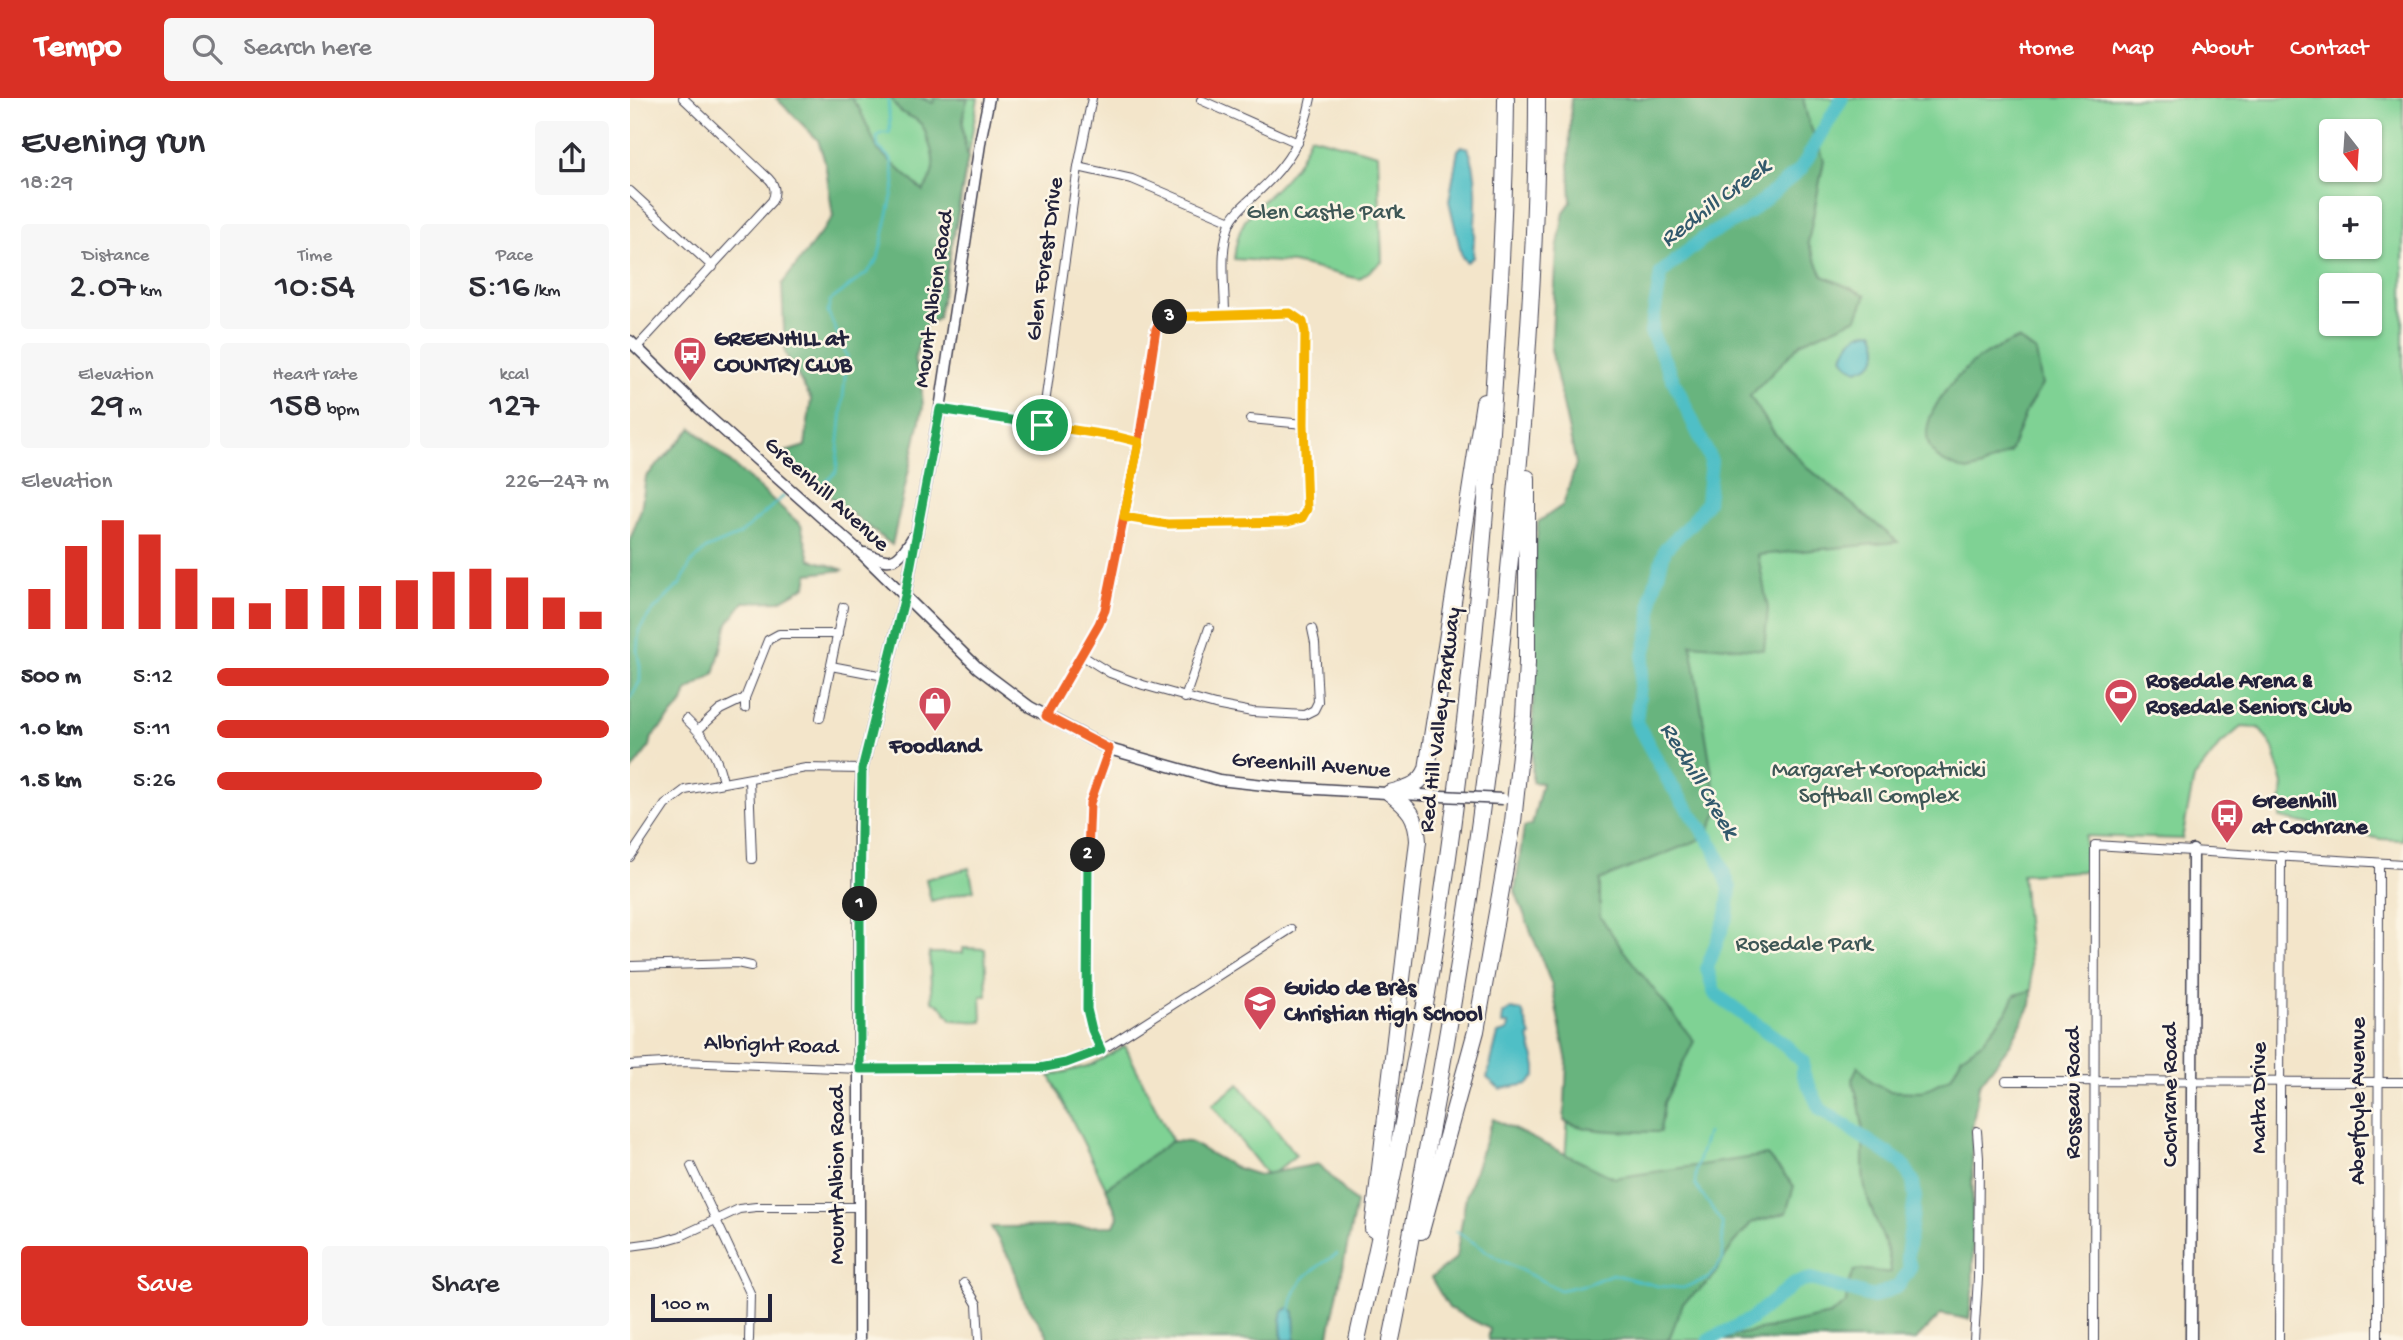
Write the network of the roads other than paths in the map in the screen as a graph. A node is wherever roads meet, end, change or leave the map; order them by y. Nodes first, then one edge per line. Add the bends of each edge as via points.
1 (683, 98) edge
2 (989, 98) edge
3 (1092, 98) edge
4 (1311, 98) edge
5 (1506, 98) edge
6 (1537, 98) edge
7 (1201, 100) edge
8 (1298, 143) junction
9 (1078, 167) junction
10 (630, 191) edge
11 (1231, 221) junction
12 (713, 267) junction
13 (1225, 315) junction
14 (1499, 317) junction
15 (633, 344) edge
16 (940, 409) junction
17 (1250, 419) dead end
18 (1304, 424) junction
19 (1042, 425) junction
20 (1522, 426) junction
21 (1139, 442) junction
22 (1124, 517) junction
23 (916, 532) junction
24 (858, 550) junction
25 (905, 596) junction
26 (843, 607) dead end
27 (1209, 628) dead end
28 (1312, 629) dead end
29 (838, 634) junction
30 (1081, 655) junction
31 (831, 666) junction
32 (884, 676) junction
33 (746, 698) junction
34 (1185, 698) junction
35 (745, 708) dead end
36 (1046, 716) junction
37 (820, 718) dead end
38 (686, 719) dead end
39 (698, 730) junction
40 (1109, 749) junction
41 (862, 769) junction
42 (749, 779) junction
43 (723, 782) junction
44 (1390, 793) junction
45 (1509, 799) junction
46 (2193, 850) junction
47 (630, 856) edge
48 (2281, 856) junction
49 (752, 859) dead end
50 (2379, 863) junction
51 (2403, 864) edge
52 (1291, 929) dead end
53 (751, 966) dead end
54 (630, 967) edge
55 (1101, 1050) junction
56 (630, 1065) edge
57 (860, 1069) junction
58 (2093, 1081) junction
59 (2192, 1081) junction
60 (2279, 1081) junction
61 (2006, 1082) dead end
62 (2379, 1082) junction
63 (2403, 1082) edge
64 (1977, 1131) dead end
65 (691, 1166) dead end
66 (859, 1207) junction
67 (716, 1220) junction
68 (630, 1246) edge
69 (1406, 1270) junction
70 (964, 1283) dead end
71 (1367, 1298) junction
72 (749, 1340) edge
73 (859, 1340) edge
74 (979, 1340) edge
75 (1357, 1340) edge
76 (1391, 1340) edge
77 (1974, 1340) edge
78 (2094, 1340) edge
79 (2191, 1340) edge
80 (2278, 1340) edge
81 (2378, 1340) edge

1 - 12 street via 769,179 775,191 772,201
2 - 16 street, Mount Albion Road
3 - 9 street, Glen Forest Drive
4 - 8 street
5 - 14 highway, Red Hill Valley Parkway
6 - 20 highway
7 - 8 street
8 - 11 street via 1279,172
9 - 11 street via 1132,179
9 - 19 street, Glen Forest Drive
10 - 12 street
11 - 13 street via 1224,260
12 - 15 street
13 - 18 street via 1290,313 1303,322
13 - 21 street via 1160,321
14 - 44 highway via 1490,343 1427,769 1414,786
14 - 71 highway, Red Hill Valley Parkway via 1481,575 1460,768 1419,1041
15 - 24 street, Greenhill Avenue
16 - 19 street
16 - 23 street, Mount Albion Road
17 - 18 street
18 - 22 street via 1307,509 1302,518 1167,524
19 - 21 street
20 - 45 highway via 1527,465 1527,663 1524,716
20 - 69 highway via 1504,634 1472,888
21 - 22 street
22 - 30 street via 1105,610
23 - 24 street via 895,559 887,561
23 - 25 street, Mount Albion Road
24 - 25 street, Greenhill Avenue
25 - 32 street, Mount Albion Road
25 - 36 street, Greenhill Avenue via 986,676
26 - 29 street
27 - 34 street
28 - 34 street via 1318,702 1314,710 1304,715 1252,712
29 - 31 street
29 - 33 street via 779,634 768,640
30 - 34 street via 1110,673
30 - 36 street
31 - 32 street
31 - 37 street
32 - 41 street, Mount Albion Road
33 - 35 street
33 - 39 street via 720,710
36 - 40 street, Greenhill Avenue
38 - 39 street
39 - 43 street via 718,759
40 - 44 street, Greenhill Avenue via 1219,780
40 - 55 street via 1090,803 1088,843 1087,1009
41 - 42 street via 806,768
41 - 57 street, Mount Albion Road
42 - 43 street
42 - 49 street
43 - 47 street via 685,790 665,805
44 - 45 street, Greenhill Avenue, bridge
44 - 71 highway via 1408,807 1418,841
45 - 69 highway via 1504,879 1476,1031
46 - 48 street
46 - 58 street, Rosseau Road via 2095,845
46 - 59 street, Cochrane Road
48 - 50 street
48 - 60 street, Malta Drive
50 - 51 street
50 - 62 street, Aberfoyle Avenue
52 - 55 street, Albright Road
53 - 54 street
55 - 57 street, Albright Road via 1040,1068
56 - 57 street, Albright Road via 681,1062
57 - 66 street, Mount Albion Road
58 - 59 street
58 - 61 street
58 - 78 street, Rosseau Road
59 - 60 street
59 - 79 street, Cochrane Road
60 - 62 street
60 - 80 street, Malta Drive
62 - 63 street
62 - 81 street, Aberfoyle Avenue
64 - 77 street
65 - 67 street
66 - 67 street via 757,1207 739,1209
66 - 73 street, Mount Albion Road
67 - 68 street via 681,1236
67 - 72 street via 750,1293
69 - 76 highway
70 - 74 street via 977,1304
71 - 75 highway, Red Hill Valley Parkway

